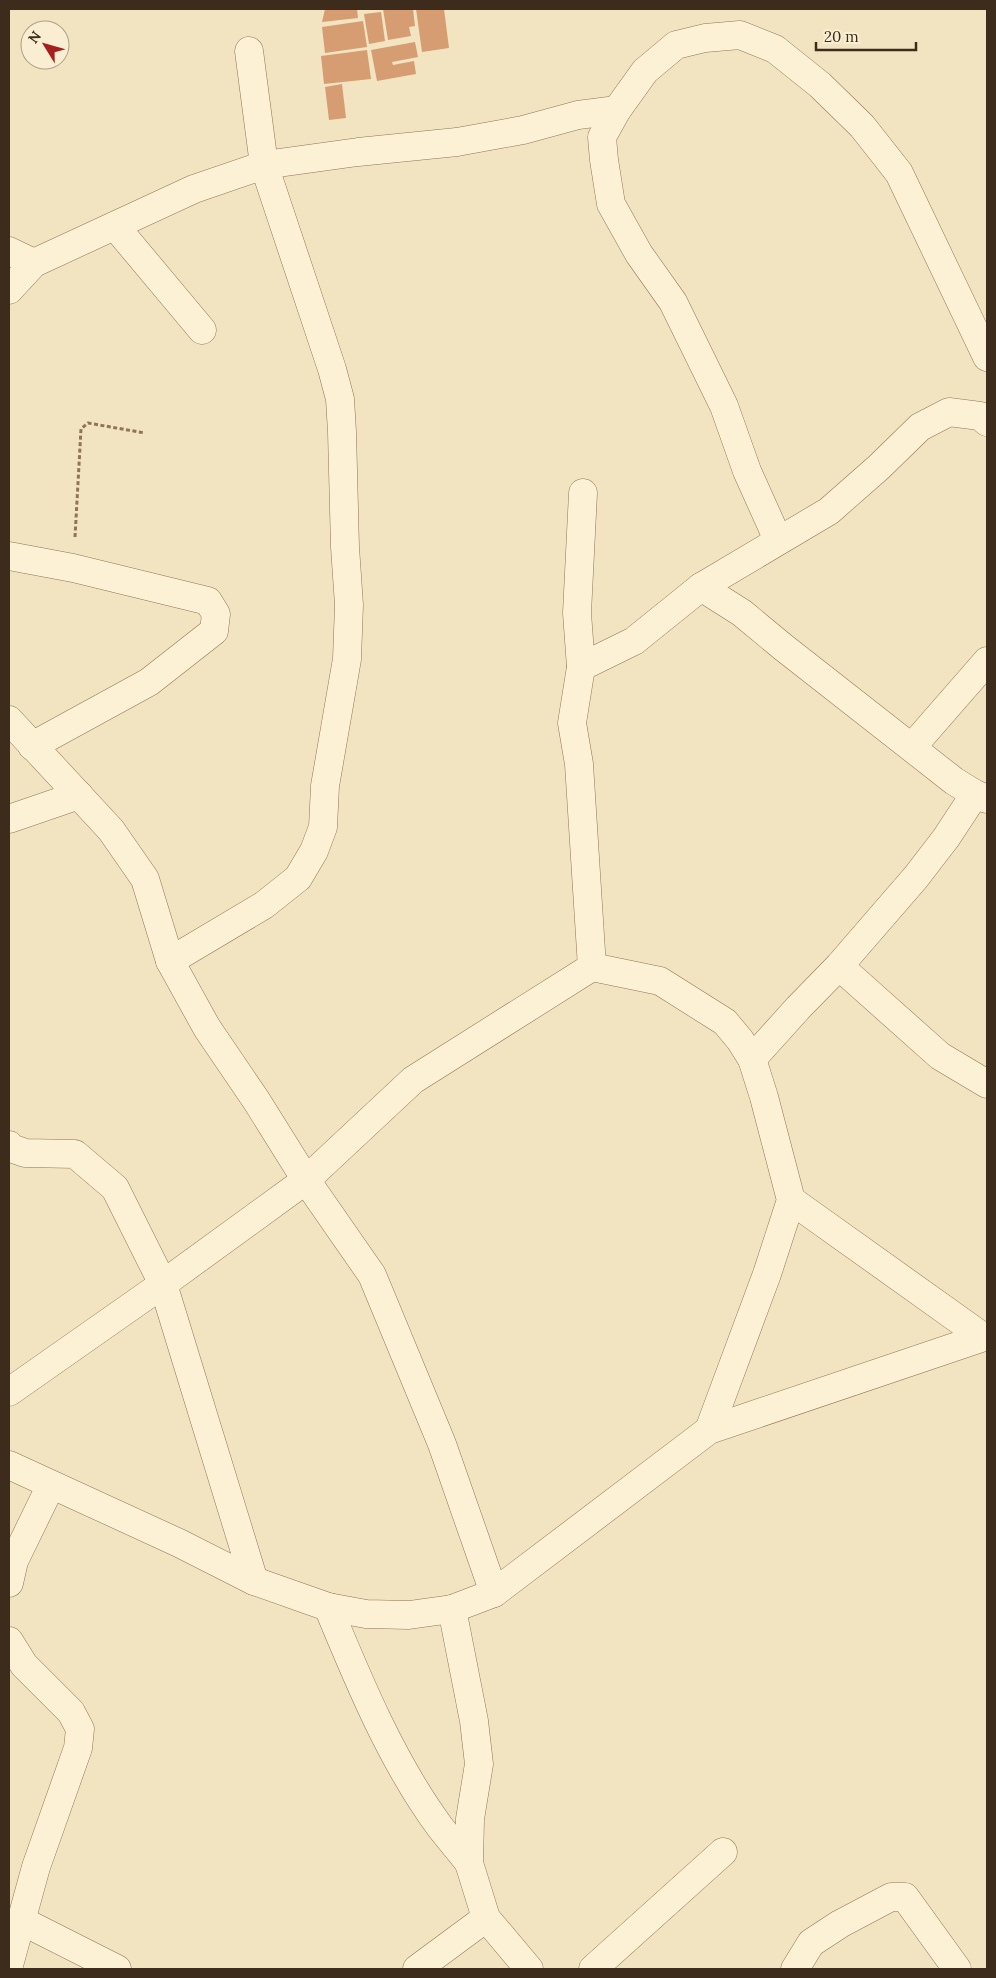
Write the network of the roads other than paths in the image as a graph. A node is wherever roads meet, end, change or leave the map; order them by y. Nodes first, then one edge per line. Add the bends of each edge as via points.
1 (249, 50) dead end
2 (617, 110) junction
3 (264, 165) junction
4 (115, 226) junction
5 (9, 251) edge
6 (34, 263) junction
7 (9, 290) edge
8 (202, 330) dead end
9 (987, 357) edge
10 (985, 413) edge
11 (583, 493) dead end
12 (778, 540) junction
13 (9, 556) edge
14 (701, 587) junction
15 (987, 661) edge
16 (581, 667) junction
17 (9, 720) edge
18 (32, 746) junction
19 (912, 747) junction
20 (79, 795) junction
21 (981, 797) edge
22 (9, 820) edge
23 (170, 961) junction
24 (839, 966) junction
25 (592, 967) junction
26 (752, 1060) junction
27 (987, 1084) edge
28 (9, 1145) edge
29 (306, 1180) junction
30 (791, 1200) junction
31 (164, 1284) junction
32 (985, 1336) edge
33 (9, 1392) edge
34 (709, 1430) junction
35 (9, 1465) edge
36 (51, 1485) junction
37 (254, 1581) junction
38 (9, 1583) edge
39 (494, 1593) junction
40 (328, 1607) junction
41 (452, 1609) junction
42 (9, 1641) edge
43 (723, 1852) dead end
44 (469, 1863) junction
45 (486, 1918) junction
46 (20, 1920) junction
47 (9, 1964) edge
48 (117, 1969) edge
49 (417, 1969) edge
50 (529, 1969) edge
51 (593, 1969) edge
52 (795, 1969) edge
53 (957, 1969) edge

1 - 3 street
2 - 3 street via 578,115 523,130 456,142
2 - 9 street via 645,71 676,45 705,38 740,36 775,49 820,85 862,126 899,173
2 - 12 street via 602,137 611,204 638,254 678,310 724,406 747,471
3 - 4 street via 194,189
3 - 23 street via 340,399 349,605 347,659 325,786 323,827 310,858 298,878 264,905
4 - 6 street
4 - 8 street
5 - 6 street
6 - 7 street
10 - 12 street via 949,412 920,427 829,511
11 - 16 street via 577,613
12 - 14 street
13 - 18 street via 208,601 216,614 214,631 148,682
14 - 16 street via 634,641
14 - 19 street via 742,612
15 - 19 street
16 - 25 street via 572,723 579,764
17 - 18 street
18 - 20 street
19 - 21 street via 954,781
20 - 22 street
20 - 23 street via 111,830 144,879
21 - 24 street
23 - 29 street via 206,1028
24 - 26 street
24 - 27 street via 940,1056
25 - 26 street via 660,981 725,1022
25 - 29 street via 413,1080
26 - 30 street
28 - 31 street via 25,1153 75,1154 115,1188
29 - 31 street
29 - 39 street via 372,1275 442,1444
30 - 32 street
30 - 34 street
31 - 33 street
31 - 37 street
32 - 34 street
34 - 39 street
35 - 36 street
36 - 37 street
36 - 38 street via 14,1562
37 - 40 street
39 - 41 street
40 - 41 street via 366,1614 409,1615
40 - 44 street via 365,1695 406,1772 440,1826
41 - 44 street via 479,1764 470,1819
42 - 46 street via 24,1665 71,1712 80,1729 78,1748
43 - 51 street
44 - 45 street
45 - 49 street
45 - 50 street
46 - 47 street
46 - 48 street
52 - 53 street via 811,1943 840,1924 891,1898 905,1897

